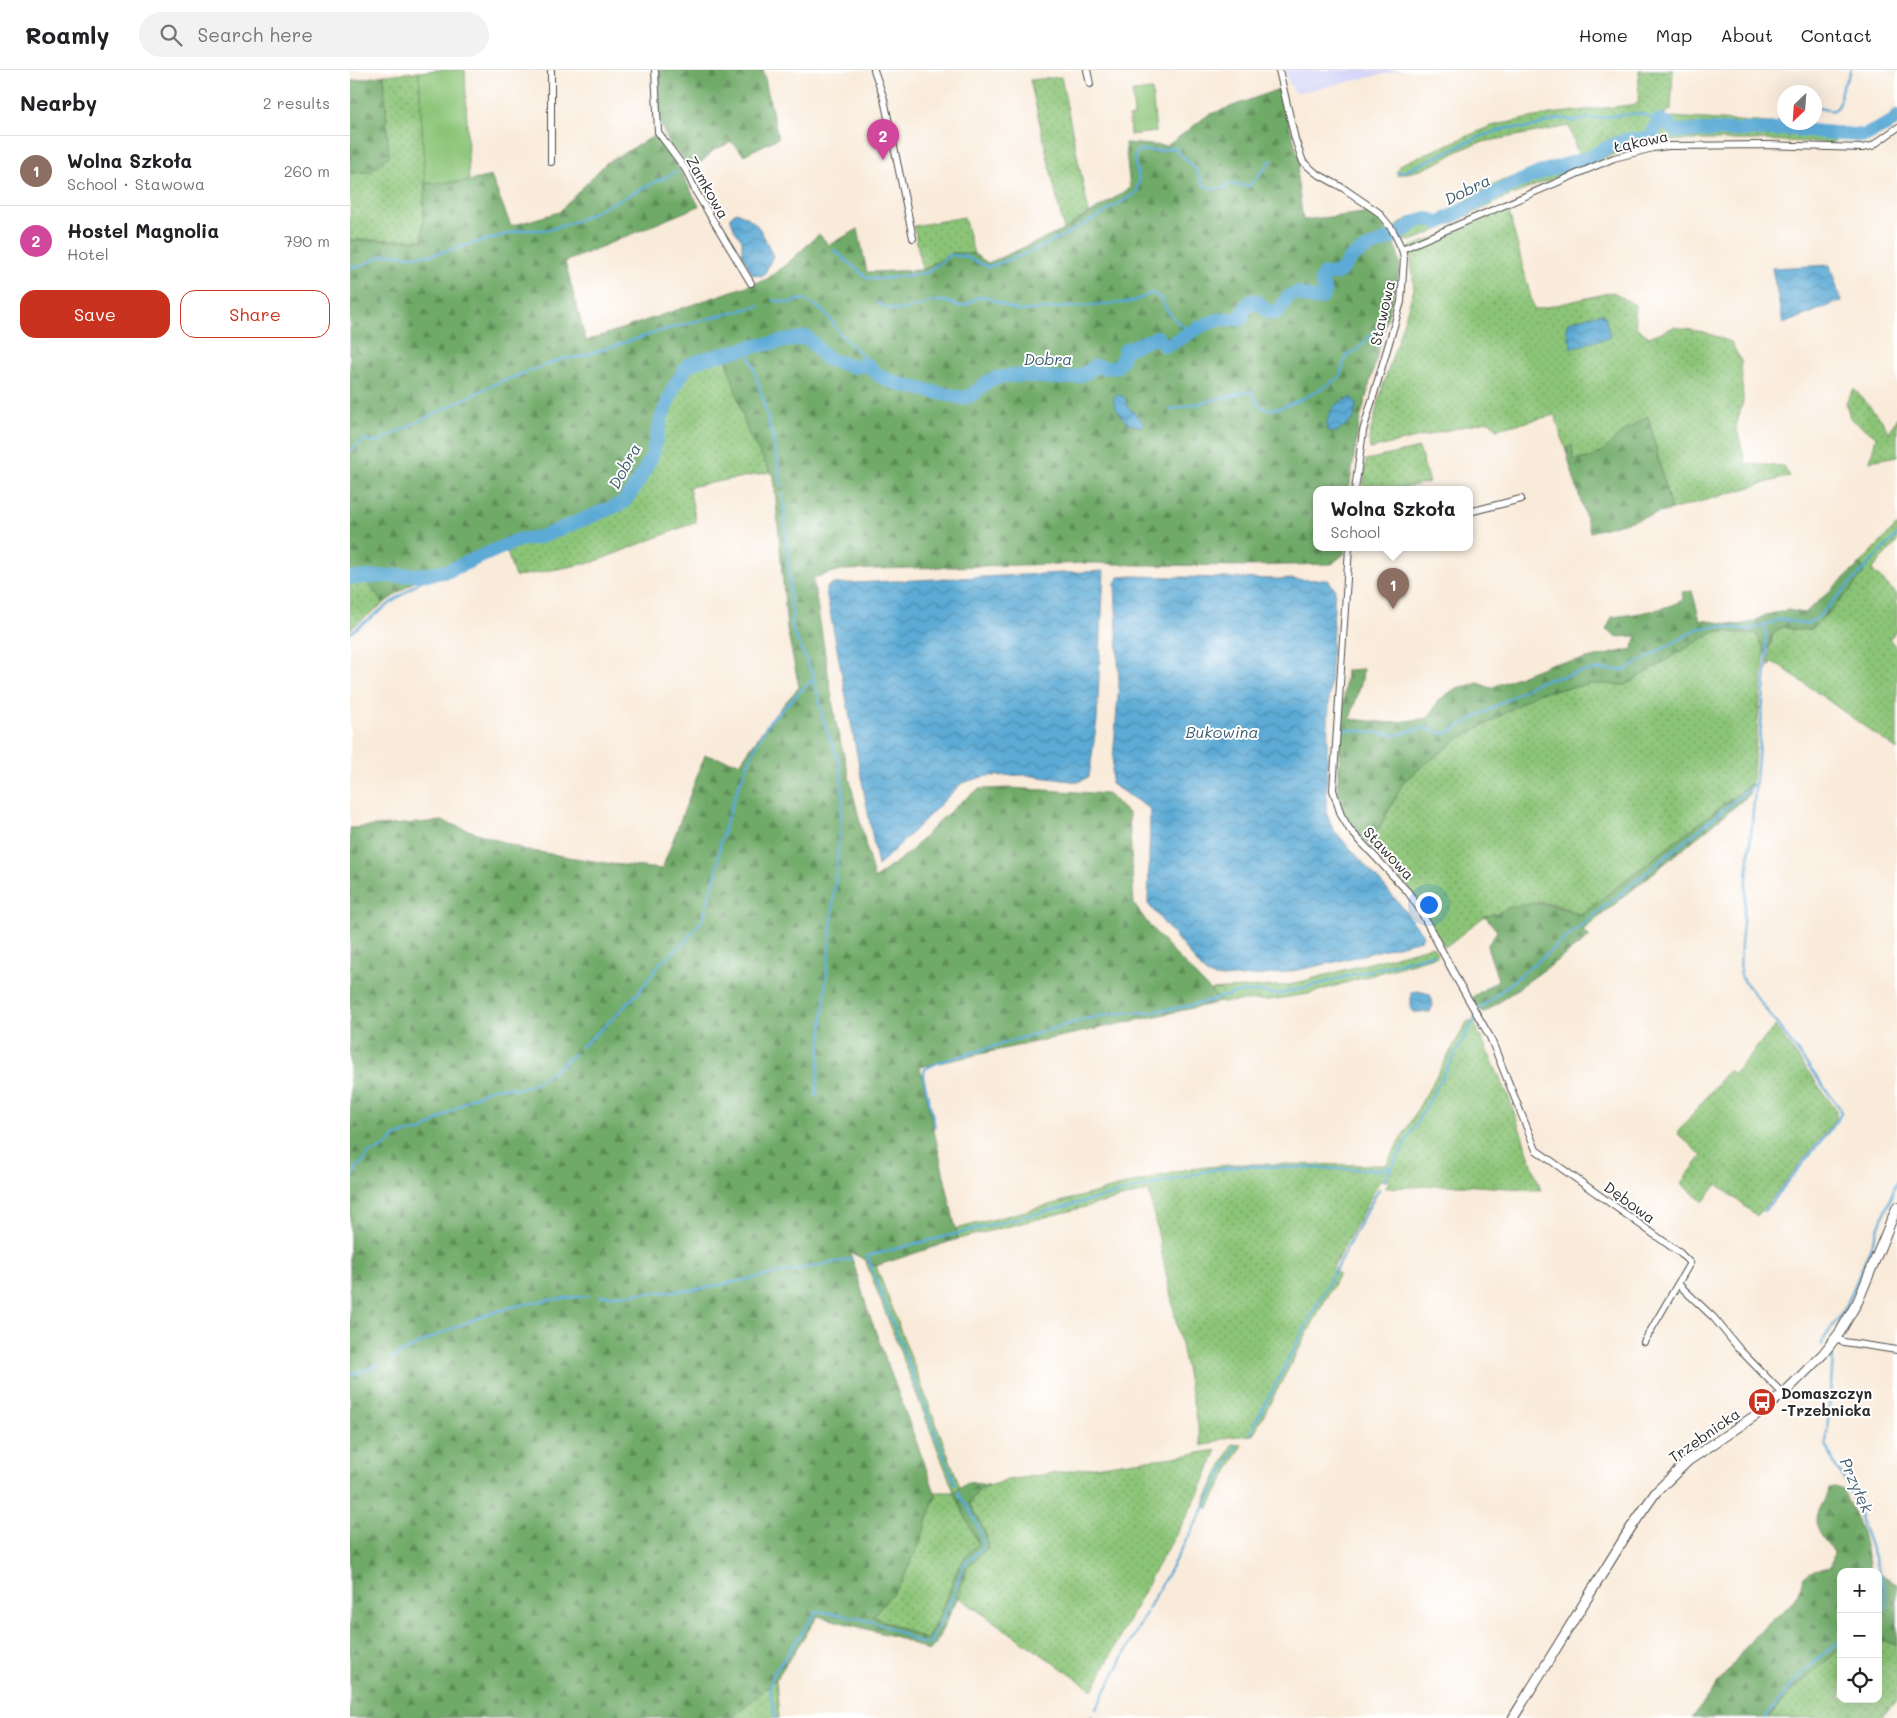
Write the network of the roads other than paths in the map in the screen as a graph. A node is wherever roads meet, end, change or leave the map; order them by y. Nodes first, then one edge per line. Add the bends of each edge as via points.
1 (551, 70) edge
2 (655, 70) edge
3 (874, 70) edge
4 (1087, 70) edge
5 (1279, 70) edge
6 (1090, 84) dead end
7 (1897, 128) edge
8 (551, 162) dead end
9 (913, 238) dead end
10 (1402, 249) junction
11 (751, 283) dead end
12 (1356, 486) edge
13 (1521, 499) dead end
14 (1473, 511) edge
15 (1349, 551) edge
16 (1536, 1150) joint
17 (1897, 1207) edge
18 (1678, 1284) junction
19 (1834, 1341) junction
20 (1644, 1342) dead end
21 (1897, 1350) edge
22 (1783, 1394) junction
23 (1513, 1718) edge

1 - 8 street
2 - 11 street, Zamkowa via 658,132 686,170
3 - 9 street via 884,99
4 - 6 street
5 - 10 street, Stawowa via 1303,162 1316,174 1378,212
7 - 10 street, Łąkowa via 1872,146 1862,148 1767,145 1653,148 1614,158
10 - 12 street, Stawowa via 1401,302 1363,431
13 - 14 street
15 - 16 street, Stawowa via 1333,790 1336,802 1350,830 1419,908 1490,1037
16 - 18 street, Dębowa via 1688,1259 1689,1267
17 - 19 street, Trzebnicka via 1858,1301
18 - 20 street, Dębowa
18 - 22 street via 1714,1318
19 - 21 street
19 - 22 street, Trzebnicka
22 - 23 street, Trzebnicka via 1688,1461 1656,1492

